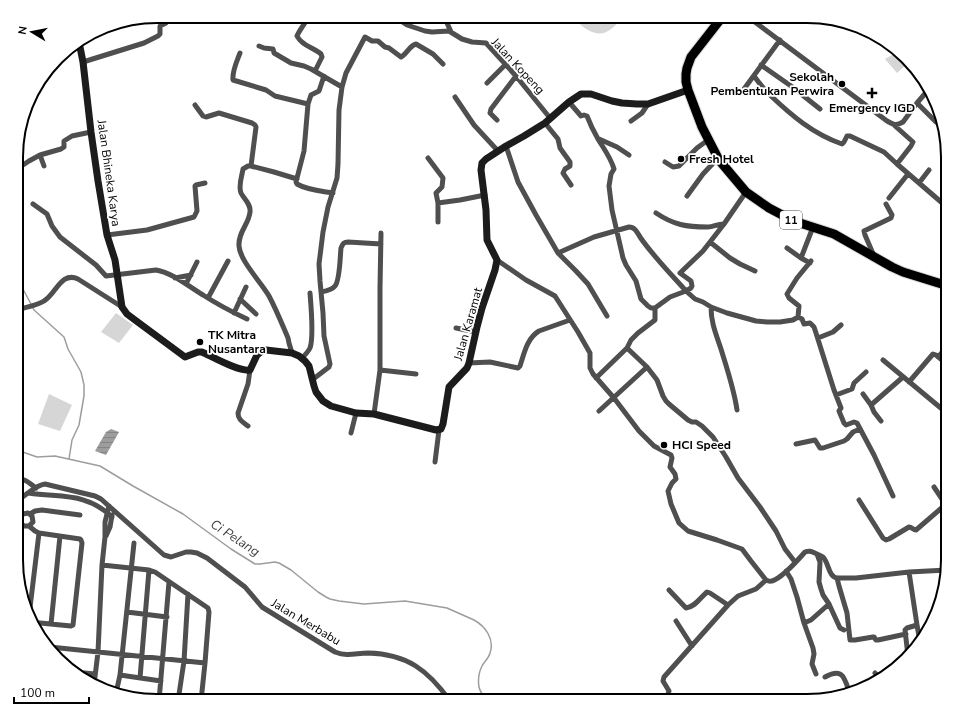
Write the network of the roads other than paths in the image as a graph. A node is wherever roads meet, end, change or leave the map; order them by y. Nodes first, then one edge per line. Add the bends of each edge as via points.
1 (166, 23) edge
2 (305, 23) edge
3 (404, 23) edge
4 (447, 23) edge
5 (717, 23) edge
6 (757, 23) edge
7 (451, 32) junction
8 (780, 40) junction
9 (259, 46) dead end
10 (79, 49) edge
11 (240, 53) dead end
12 (83, 62) junction
13 (443, 64) dead end
14 (506, 64) junction
15 (761, 65) junction
16 (314, 71) junction
17 (324, 76) junction
18 (516, 76) junction
19 (754, 76) junction
20 (487, 83) dead end
21 (342, 86) junction
22 (744, 89) dead end
23 (688, 90) junction
24 (925, 94) edge
25 (455, 97) dead end
26 (569, 102) junction
27 (917, 103) junction
28 (308, 104) junction
29 (648, 104) junction
30 (195, 105) dead end
31 (820, 109) dead end
32 (496, 120) dead end
33 (547, 121) junction
34 (631, 121) dead end
35 (936, 122) dead end
36 (894, 125) junction
37 (91, 132) junction
38 (598, 138) junction
39 (708, 140) junction
40 (506, 146) junction
41 (498, 151) junction
42 (40, 155) junction
43 (630, 155) dead end
44 (428, 158) dead end
45 (718, 158) junction
46 (665, 162) dead end
47 (897, 164) junction
48 (23, 165) edge
49 (44, 166) dead end
50 (251, 166) junction
51 (929, 170) dead end
52 (908, 174) junction
53 (297, 179) junction
54 (205, 183) dead end
55 (919, 183) junction
56 (571, 185) dead end
57 (746, 192) junction
58 (333, 193) junction
59 (485, 195) junction
60 (687, 196) dead end
61 (889, 198) dead end
62 (941, 202) edge
63 (438, 203) junction
64 (33, 204) dead end
65 (886, 204) dead end
66 (656, 213) dead end
67 (438, 222) dead end
68 (724, 224) junction
69 (813, 227) junction
70 (617, 231) junction
71 (381, 233) dead end
72 (107, 235) junction
73 (710, 242) junction
74 (381, 244) junction
75 (787, 248) dead end
76 (558, 253) junction
77 (874, 257) junction
78 (801, 258) junction
79 (496, 260) junction
80 (228, 261) dead end
81 (197, 262) dead end
82 (755, 271) dead end
83 (190, 275) junction
84 (117, 276) junction
85 (175, 278) junction
86 (186, 284) junction
87 (941, 284) edge
88 (246, 287) dead end
89 (686, 290) junction
90 (321, 292) junction
91 (310, 293) dead end
92 (208, 298) junction
93 (240, 299) junction
94 (122, 307) junction
95 (711, 307) junction
96 (23, 308) edge
97 (655, 308) junction
98 (234, 313) junction
99 (256, 314) dead end
100 (607, 316) dead end
101 (798, 317) junction
102 (247, 320) dead end
103 (570, 320) junction
104 (841, 324) dead end
105 (456, 328) dead end
106 (476, 332) junction
107 (818, 338) junction
108 (627, 348) junction
109 (292, 353) junction
110 (941, 354) edge
111 (938, 357) junction
112 (302, 358) junction
113 (941, 359) edge
114 (883, 360) dead end
115 (469, 363) junction
116 (647, 367) junction
117 (250, 370) junction
118 (380, 370) junction
119 (866, 372) dead end
120 (416, 374) dead end
121 (903, 377) junction
122 (596, 378) junction
123 (312, 380) junction
124 (909, 382) junction
125 (863, 394) dead end
126 (836, 395) junction
127 (614, 398) junction
128 (871, 405) junction
129 (941, 408) edge
130 (737, 410) dead end
131 (600, 411) dead end
132 (356, 413) junction
133 (374, 414) junction
134 (882, 421) dead end
135 (248, 426) dead end
136 (860, 429) junction
137 (439, 430) junction
138 (351, 433) dead end
139 (796, 444) dead end
140 (435, 462) dead end
141 (23, 480) edge
142 (934, 486) dead end
143 (36, 488) junction
144 (29, 493) junction
145 (893, 496) dead end
146 (941, 496) edge
147 (23, 497) edge
148 (859, 500) dead end
149 (108, 506) junction
150 (113, 510) junction
151 (941, 510) edge
152 (107, 512) junction
153 (23, 514) edge
154 (30, 514) junction
155 (80, 515) dead end
156 (112, 517) junction
157 (23, 525) edge
158 (30, 526) junction
159 (39, 533) junction
160 (60, 536) junction
161 (105, 537) junction
162 (134, 543) dead end
163 (817, 554) junction
164 (795, 562) junction
165 (102, 565) junction
166 (131, 567) junction
167 (149, 570) junction
168 (941, 570) edge
169 (786, 571) junction
170 (909, 572) junction
171 (837, 578) junction
172 (766, 580) junction
173 (169, 582) junction
174 (670, 590) dead end
175 (188, 594) junction
176 (31, 603) edge
177 (829, 604) junction
178 (728, 605) junction
179 (126, 612) junction
180 (146, 615) junction
181 (167, 617) junction
182 (676, 621) dead end
183 (39, 623) edge
184 (804, 623) junction
185 (51, 624) junction
186 (917, 625) junction
187 (844, 630) dead end
188 (918, 633) edge
189 (906, 634) junction
190 (692, 646) junction
191 (56, 648) edge
192 (907, 649) edge
193 (98, 652) junction
194 (122, 655) junction
195 (143, 657) junction
196 (162, 659) junction
197 (184, 661) junction
198 (205, 663) junction
199 (86, 673) edge
200 (95, 674) junction
201 (816, 674) dead end
202 (120, 675) junction
203 (825, 677) dead end
204 (95, 678) edge
205 (140, 678) junction
206 (161, 681) junction
207 (848, 687) edge
208 (117, 688) edge
209 (159, 694) edge
210 (179, 694) edge
211 (201, 694) edge
212 (445, 694) edge
213 (668, 694) edge

1 - 12 street via 160,26 158,36 144,43
2 - 16 street via 297,36 322,57
3 - 7 street, Jalan Kopeng via 432,32
4 - 7 street
5 - 23 highway, 11 via 691,57 686,74
6 - 8 street
7 - 14 street, Jalan Kopeng via 462,39 486,43
8 - 15 street
8 - 36 street
9 - 16 street via 273,49 274,53 291,63
10 - 12 street, Jalan Bhineka Karya
11 - 28 street via 233,80 266,90 275,96
12 - 37 street, Jalan Bhineka Karya
13 - 21 street via 433,54 416,44 401,57 378,41 365,37
14 - 18 street, Jalan Kopeng
14 - 20 street
15 - 19 street
15 - 31 street
16 - 17 street
17 - 21 street
17 - 28 street via 319,91 311,95
18 - 32 street via 491,109 490,113
18 - 33 street, Jalan Kopeng via 535,99
19 - 22 street
19 - 47 street via 784,108 820,135 842,144 847,136 850,136 884,152
21 - 58 street via 337,178
23 - 29 street
23 - 39 highway, 11
24 - 27 street
25 - 41 street via 474,125
26 - 29 street via 581,94 589,93 618,102
26 - 33 street
26 - 38 street via 581,116 587,116
27 - 35 street
27 - 36 street via 903,122
28 - 53 street via 304,151
29 - 34 street via 642,113
30 - 50 street via 206,117 219,113 255,125
33 - 40 street
33 - 56 street, Jalan Kopeng via 570,162 570,166 563,173
36 - 47 street via 913,142
37 - 42 street via 72,136 64,142 61,149
37 - 72 street, Jalan Bhineka Karya
38 - 43 street
38 - 70 street via 614,168 609,186
39 - 45 highway, 11
39 - 46 street via 679,166 673,167
40 - 41 street
40 - 76 street via 521,187
41 - 59 street via 482,163
42 - 48 street
42 - 49 street
44 - 63 street via 443,178 442,187 437,192
45 - 57 highway, 11
45 - 60 street
47 - 52 street
50 - 53 street
50 - 109 street via 243,169 240,187 250,211 240,236 239,248 244,260 269,296
51 - 55 street
52 - 55 street
52 - 61 street
53 - 58 street via 298,185
54 - 72 street via 195,186 197,211 194,217 147,230
55 - 62 street
57 - 68 street
57 - 69 highway, 11 via 786,217
58 - 90 street via 325,221 319,264
59 - 63 street
59 - 79 street via 487,240
63 - 67 street
64 - 84 street via 47,214 63,241 96,265 106,276
65 - 77 street via 891,218 864,231
66 - 68 street via 675,224 710,227
68 - 73 street
69 - 77 highway, 11 via 834,234
69 - 78 street
70 - 76 street via 594,237
70 - 89 street via 632,227
70 - 97 street via 623,258 636,281 639,296 644,303
71 - 74 street
72 - 84 street, Jalan Bhineka Karya
73 - 82 street via 730,258
73 - 89 street via 680,273 692,283 691,288
74 - 90 street via 345,242 341,248 338,280 330,290
74 - 118 street
75 - 78 street
76 - 100 street via 588,284
77 - 87 highway, 11 via 904,272
78 - 101 street via 810,262 787,294 799,306
79 - 103 street via 555,296
79 - 106 street, Jalan Karamat via 496,270
80 - 92 street
81 - 83 street
83 - 85 street
83 - 86 street
84 - 85 street via 156,270
84 - 94 street, Jalan Bhineka Karya
85 - 86 street
86 - 92 street
88 - 93 street
89 - 95 street via 695,299
89 - 97 street
90 - 123 street via 324,336 330,364
91 - 112 street via 312,337 310,347
92 - 98 street
93 - 98 street
93 - 99 street
94 - 96 street via 72,277 64,280 47,299
94 - 117 street via 127,314 183,356 188,357 202,352 242,370
95 - 101 street via 756,321 788,321
95 - 130 street via 712,325
97 - 108 street via 655,320 638,333
98 - 102 street
101 - 107 street via 804,324 809,323 814,327
103 - 115 street via 532,335 518,368 490,362
103 - 122 street via 590,353 590,368
104 - 107 street via 833,332
105 - 106 street
106 - 115 street, Jalan Karamat
107 - 126 street
108 - 116 street
108 - 122 street
109 - 112 street
109 - 117 street via 262,351 257,355
110 - 111 street
111 - 113 street
111 - 124 street via 932,355
112 - 123 street via 309,366
114 - 121 street
115 - 137 street, Jalan Karamat via 468,368 450,387 443,424
116 - 127 street
116 - 164 street via 666,401 688,420 702,426 713,437 742,485 760,507
117 - 135 street via 238,413 241,421
118 - 120 street
118 - 133 street
119 - 126 street via 852,388
121 - 124 street
121 - 128 street
122 - 127 street
123 - 132 street via 316,392 327,403
124 - 129 street
125 - 128 street
126 - 136 street via 841,408 839,412 845,424 856,422
127 - 131 street
127 - 172 street via 651,444 672,456 670,467 676,479 668,491 679,523 688,531 742,549
128 - 134 street
132 - 133 street
132 - 138 street
133 - 137 street
136 - 139 street via 844,441 823,448 820,448 815,440
136 - 145 street
137 - 140 street
141 - 143 street
142 - 146 street
143 - 144 street, Jalan Merbabu
143 - 149 street, Jalan Merbabu via 45,484 90,494
144 - 147 street, Jalan Merbabu
144 - 152 street via 79,498
148 - 151 street via 886,540 908,527 916,530
149 - 150 street, Jalan Merbabu
149 - 152 street
150 - 156 street
150 - 212 street, Jalan Merbabu via 164,555 171,557 191,552 207,558 245,586 262,608 335,652 344,655 381,654 414,664 432,678
152 - 156 street
152 - 161 street
153 - 154 street
154 - 155 street via 42,510
154 - 158 street via 33,522
156 - 161 street
157 - 158 street
158 - 159 street
159 - 160 street
159 - 176 street
160 - 185 street
160 - 185 street via 81,540 81,562 73,625
161 - 165 street
162 - 166 street
163 - 164 street via 805,552
163 - 171 street via 823,557 834,578
163 - 177 street via 820,562 821,590
164 - 169 street
165 - 166 street
165 - 193 street
166 - 167 street
166 - 179 street
167 - 173 street
167 - 180 street
168 - 170 street
169 - 172 street via 774,580
169 - 184 street
170 - 171 street
170 - 186 street
171 - 189 street via 847,613 850,640 873,636 878,640
172 - 178 street via 756,589 738,596
173 - 175 street
173 - 181 street
174 - 178 street via 686,608 694,605 706,592
175 - 197 street
175 - 198 street via 208,608
177 - 184 street
177 - 187 street via 840,628
178 - 190 street
179 - 180 street
179 - 194 street
180 - 181 street
180 - 195 street
181 - 196 street
182 - 190 street
183 - 185 street
184 - 201 street via 814,651 812,664
186 - 188 street
186 - 189 street via 906,629
189 - 192 street
190 - 213 street via 663,678
191 - 193 street
193 - 194 street
193 - 200 street
194 - 195 street
194 - 202 street
195 - 196 street
195 - 205 street
196 - 197 street
196 - 206 street
197 - 198 street
197 - 210 street
198 - 211 street
199 - 200 street
200 - 204 street
202 - 205 street
202 - 208 street
203 - 207 street via 837,672 841,674
205 - 206 street
206 - 209 street

